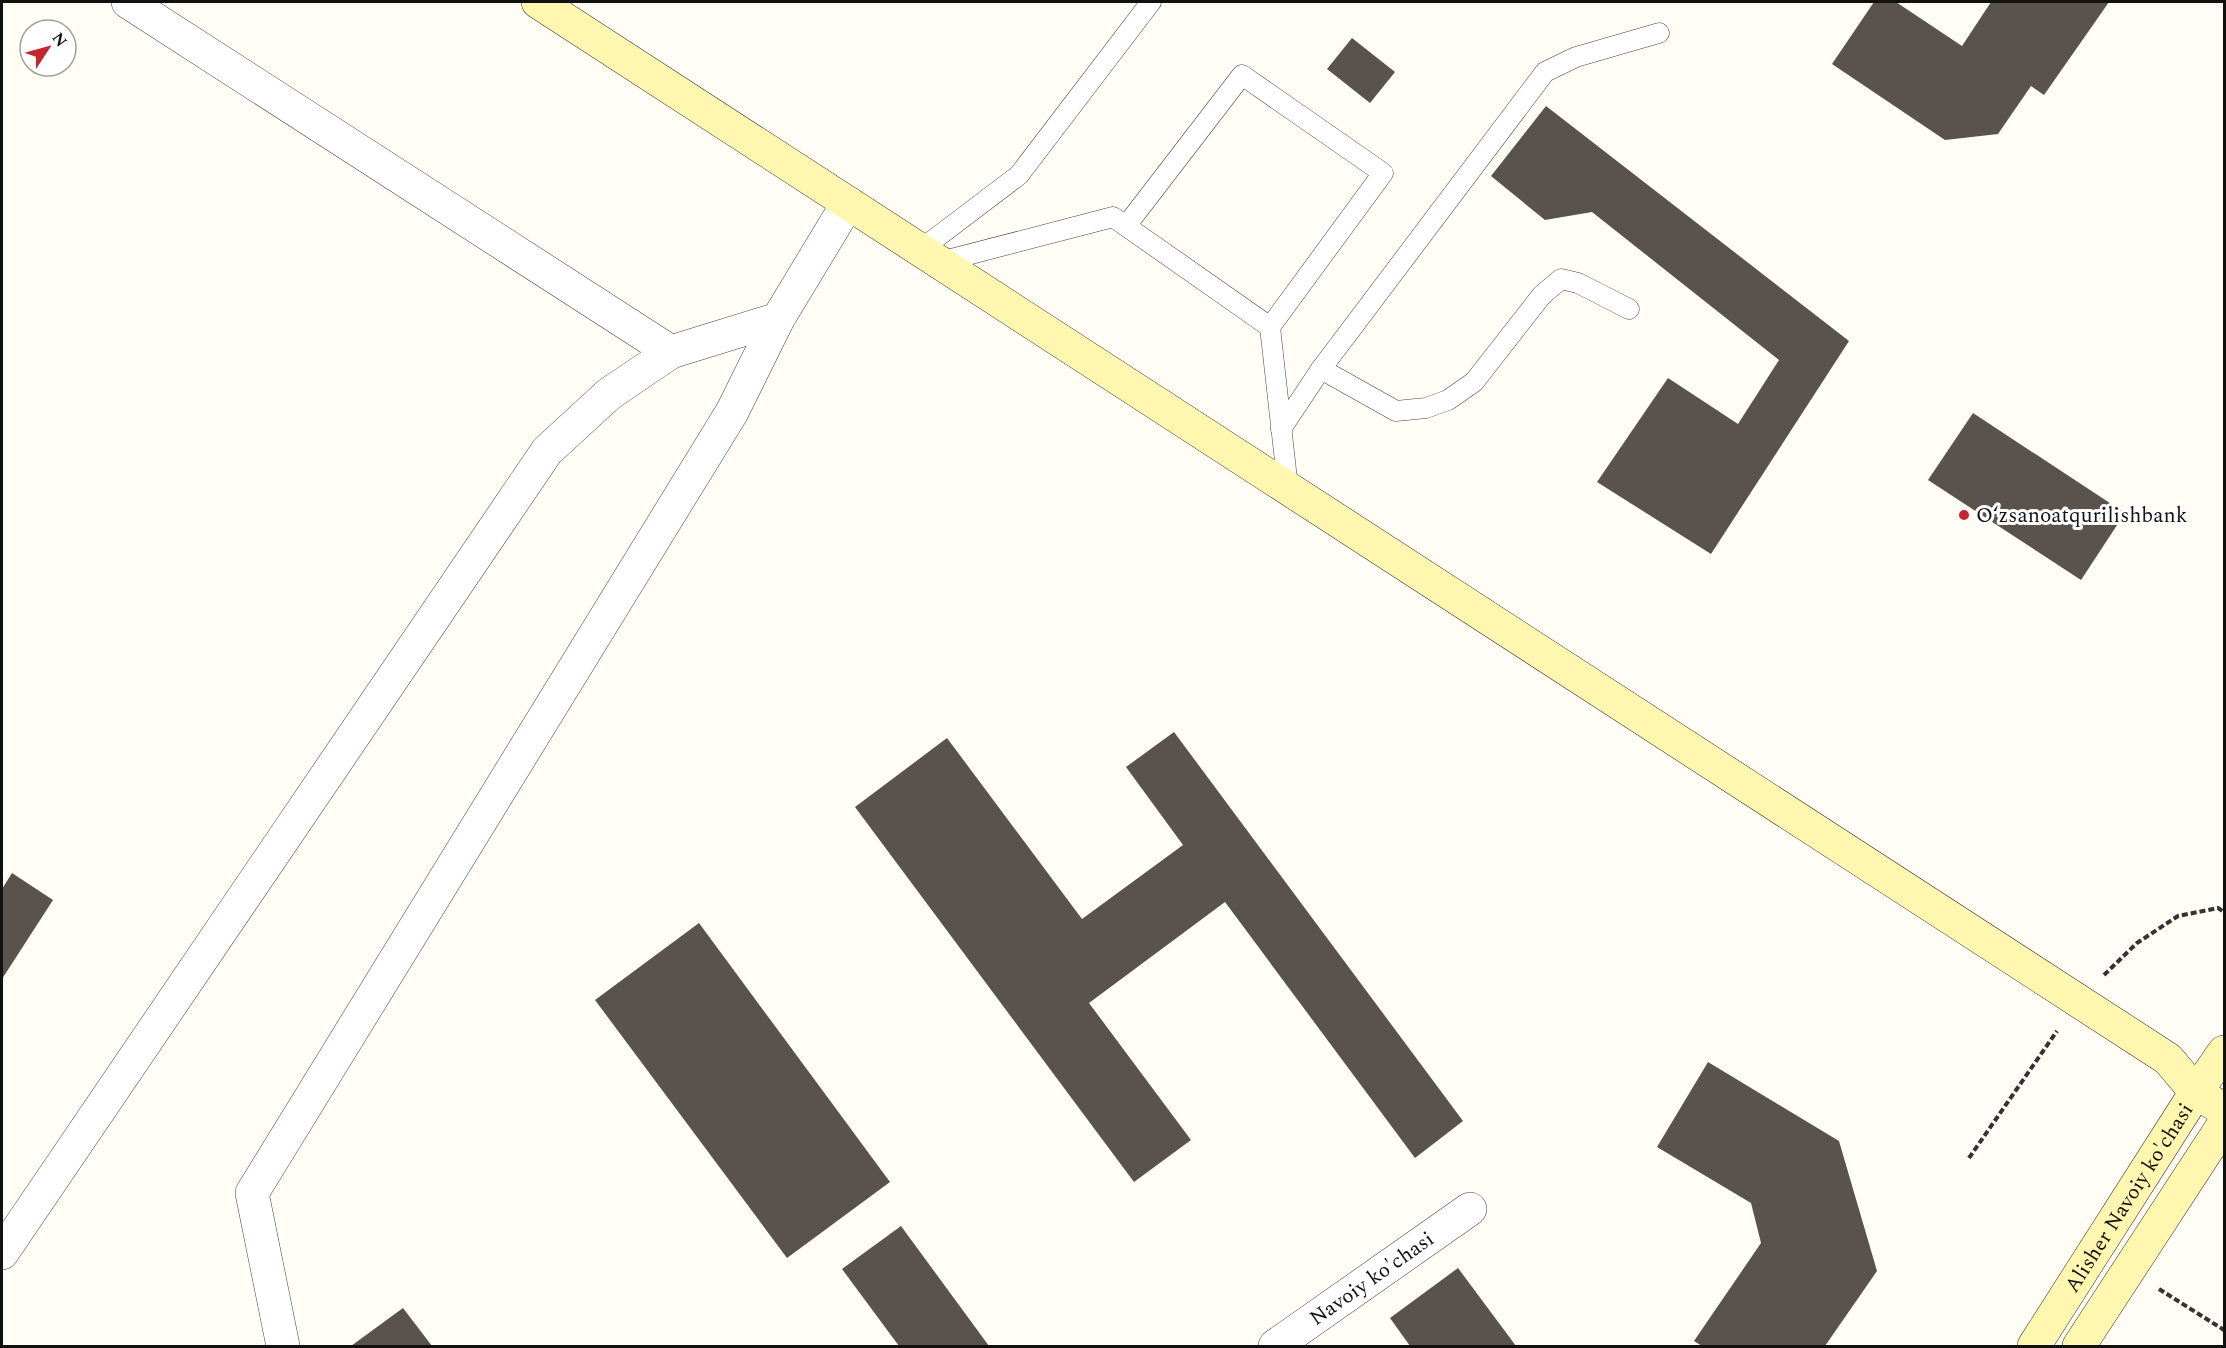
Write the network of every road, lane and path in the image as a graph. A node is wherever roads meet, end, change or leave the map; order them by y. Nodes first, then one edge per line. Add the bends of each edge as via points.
1 (128, 2) edge
2 (538, 2) edge
3 (1151, 2) edge
4 (1659, 33) dead end
5 (848, 203) junction
6 (1126, 226) junction
7 (930, 256) junction
8 (1629, 309) dead end
9 (778, 319) junction
10 (1270, 327) junction
11 (671, 352) junction
12 (1321, 369) junction
13 (1281, 429) junction
14 (1288, 488) junction
15 (2215, 1072) edge
16 (2224, 1110) edge
17 (2224, 1124) edge
18 (1470, 1209) dead end
19 (2, 1253) edge
20 (2128, 1270) junction
21 (2224, 1330) edge
22 (283, 1347) edge
23 (1275, 1347) edge
24 (2034, 1347) edge
25 (2079, 1347) edge

1 - 11 street
2 - 5 street
3 - 7 lane via 1019,175
4 - 12 lane via 1576,57 1545,72
5 - 7 street
5 - 9 street
6 - 7 lane via 1113,217
6 - 10 lane
6 - 10 lane via 1242,75 1374,166 1383,173
7 - 14 street
8 - 12 lane via 1578,283 1561,279 1542,295 1474,382 1448,400 1426,408 1396,411
9 - 11 street
9 - 22 street via 732,412 252,1193
10 - 13 lane
11 - 19 street via 609,394 547,451
12 - 13 lane
13 - 14 lane
14 - 15 street via 2168,1059
15 - 16 street
15 - 24 street, Alisher Navoiy ko'chasi
17 - 20 street, Alisher Navoiy ko'chasi
18 - 23 street, Navoiy ko'chasi
20 - 21 path
20 - 25 street, Alisher Navoiy ko'chasi

